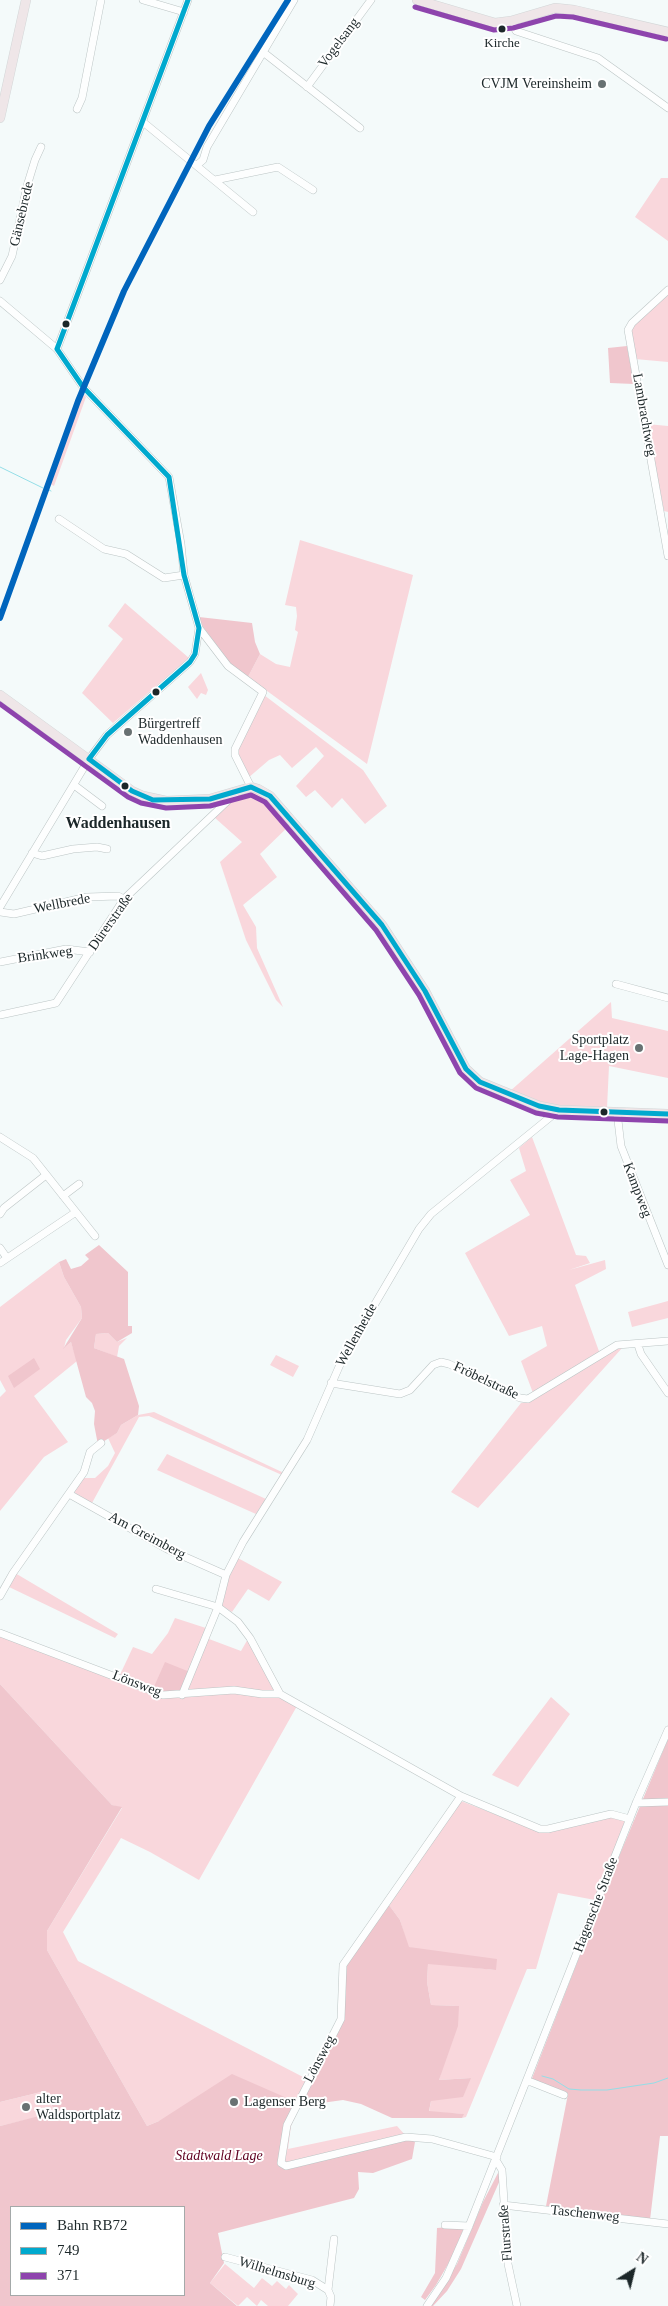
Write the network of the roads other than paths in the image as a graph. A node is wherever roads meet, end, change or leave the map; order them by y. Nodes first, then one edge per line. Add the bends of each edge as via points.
1 (26, 0) edge
2 (101, 0) edge
3 (143, 0) edge
4 (188, 0) edge
5 (294, 0) edge
6 (371, 0) edge
7 (417, 0) edge
8 (184, 12) junction
9 (511, 21) junction
10 (668, 32) edge
11 (263, 52) junction
12 (307, 86) junction
13 (77, 108) dead end
14 (668, 108) edge
15 (0, 118) edge
16 (143, 122) junction
17 (360, 128) dead end
18 (41, 147) dead end
19 (197, 165) junction
20 (215, 180) junction
21 (313, 190) dead end
22 (253, 212) dead end
23 (0, 280) edge
24 (668, 290) edge
25 (0, 301) edge
26 (57, 349) junction
27 (59, 518) dead end
28 (668, 556) edge
29 (184, 575) junction
30 (199, 628) junction
31 (0, 695) edge
32 (89, 760) junction
33 (74, 785) junction
34 (251, 787) junction
35 (239, 790) junction
36 (102, 806) dead end
37 (107, 849) dead end
38 (32, 854) junction
39 (124, 898) junction
40 (0, 907) edge
41 (0, 912) edge
42 (90, 952) junction
43 (0, 962) edge
44 (616, 984) dead end
45 (668, 998) edge
46 (0, 1015) edge
47 (559, 1110) junction
48 (618, 1112) junction
49 (668, 1114) edge
50 (0, 1137) edge
51 (46, 1175) junction
52 (79, 1184) dead end
53 (63, 1196) junction
54 (76, 1212) junction
55 (0, 1214) edge
56 (95, 1236) dead end
57 (0, 1248) edge
58 (7, 1258) junction
59 (0, 1263) edge
60 (668, 1265) edge
61 (668, 1342) edge
62 (638, 1345) junction
63 (332, 1383) junction
64 (668, 1393) edge
65 (101, 1443) dead end
66 (69, 1494) junction
67 (226, 1575) junction
68 (156, 1589) dead end
69 (0, 1596) edge
70 (218, 1607) junction
71 (0, 1633) edge
72 (280, 1694) junction
73 (182, 1695) junction
74 (668, 1730) edge
75 (461, 1796) junction
76 (668, 1802) edge
77 (636, 1803) junction
78 (630, 1819) junction
79 (526, 2082) junction
80 (564, 2095) dead end
81 (496, 2159) junction
82 (503, 2205) junction
83 (668, 2224) edge
84 (445, 2225) dead end
85 (469, 2226) junction
86 (334, 2239) dead end
87 (225, 2257) dead end
88 (328, 2290) junction
89 (330, 2306) edge
90 (427, 2306) edge
91 (517, 2306) edge

1 - 15 main road
2 - 13 street via 82,98
3 - 8 street
4 - 8 street
5 - 11 street
6 - 12 street, Vogelsang
7 - 9 main road via 488,22
8 - 16 street
9 - 10 main road via 545,9 562,8
9 - 14 street via 516,31 598,58
11 - 12 street
11 - 19 street via 207,147 203,160
12 - 17 street
16 - 19 street
16 - 26 street
18 - 23 street, Gänsebrede via 27,186 12,256
19 - 20 street
20 - 21 street via 278,167
20 - 22 street
24 - 28 street, Lambrachtweg via 628,330
25 - 26 street
26 - 29 street via 83,388 169,477
27 - 29 street via 104,549 126,554 164,578
29 - 30 street
30 - 32 street via 195,654 190,662 107,735
30 - 34 street via 228,666 263,692 235,749
31 - 32 main road
32 - 33 street
32 - 35 main road via 132,791 153,800 210,799
33 - 36 street
33 - 38 street
34 - 35 main road
34 - 47 main road via 270,796 382,925 425,991 466,1069 480,1082 539,1106
35 - 39 street, Dürerstraße
37 - 38 street via 73,849 42,856
38 - 40 street
39 - 41 street, Wellbrede via 87,897 14,914
39 - 42 street, Dürerstraße
42 - 43 street, Brinkweg via 66,949
42 - 46 street, Dürerstraße via 56,1003
44 - 45 street
47 - 48 main road
47 - 63 street, Wellenheide via 431,1214 394,1271
48 - 49 main road
48 - 60 street, Kampweg via 621,1146
50 - 51 street via 33,1158
51 - 53 street
51 - 55 street
52 - 53 street
53 - 54 street
54 - 56 street
54 - 58 street
57 - 58 street
58 - 59 street
61 - 62 street, Fröbelstraße
62 - 63 street, Fröbelstraße via 618,1346 528,1399 441,1362 433,1365 410,1390 400,1394
62 - 64 street
63 - 67 street, Wellenheide via 308,1440 243,1542
65 - 66 street via 90,1452 84,1472
66 - 67 street, Am Greimberg via 167,1549
66 - 69 street via 12,1572
67 - 70 street, Wellenheide
68 - 70 street
70 - 72 street via 238,1622 250,1638
70 - 73 street, Wellenheide
71 - 73 street, Lönsweg via 163,1695
72 - 73 street, Lönsweg via 234,1690
72 - 75 street, Lönsweg
74 - 77 street, Hagensche Straße
75 - 78 street, Lönsweg via 540,1829 611,1814
75 - 81 street, Lönsweg via 343,1964 340,2019 287,2125 281,2163 286,2166 406,2137 432,2139
76 - 77 street
77 - 78 street, Hagensche Straße
78 - 79 street, Hagensche Straße
79 - 80 street
79 - 81 street, Hagensche Straße
81 - 82 street, Flurstraße via 502,2170
81 - 85 street, Hagensche Straße
82 - 83 street, Taschenweg
82 - 91 street, Flurstraße via 508,2264
84 - 85 street
85 - 90 street, Hagensche Straße via 446,2278
86 - 88 street
87 - 88 street, Wilhelmsburg via 312,2280
88 - 89 street

